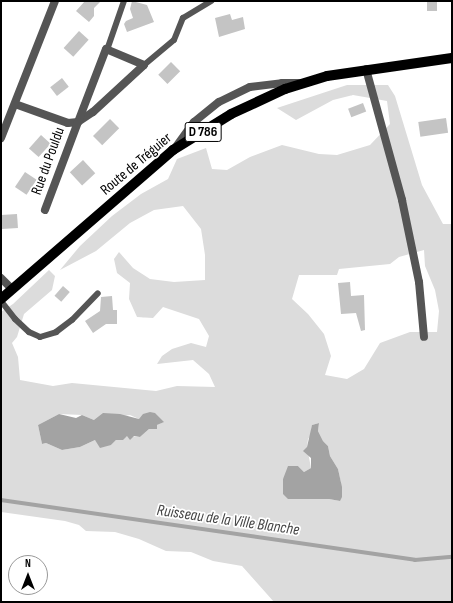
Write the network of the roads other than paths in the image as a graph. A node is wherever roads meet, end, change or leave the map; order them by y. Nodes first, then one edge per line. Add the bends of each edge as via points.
1 (55, 1) edge
2 (124, 1) edge
3 (211, 1) edge
4 (107, 50) junction
5 (452, 58) edge
6 (144, 65) junction
7 (366, 69) junction
8 (304, 83) junction
9 (15, 104) junction
10 (78, 122) junction
11 (1, 138) edge
12 (173, 150) junction
13 (45, 210) dead end
14 (1, 278) edge
15 (12, 290) junction
16 (98, 293) dead end
17 (1, 300) edge
18 (424, 337) dead end

1 - 9 street
2 - 4 lane
3 - 6 lane via 182,18 174,40
4 - 6 street
4 - 10 street, Rue du Pouldu
5 - 7 main road, Route de Tréguier / D 786
6 - 10 street via 93,112
7 - 8 main road, Route de Tréguier / D 786
7 - 18 street via 402,200 419,282
8 - 12 main road, Route de Tréguier / D 786 via 231,114
8 - 12 street via 250,87 219,102 194,122
9 - 10 street via 68,124
9 - 11 street
10 - 13 street, Rue du Pouldu
12 - 15 main road, Route de Tréguier / D 786
14 - 15 street
15 - 17 main road, Route de Tréguier / D 786
16 - 17 lane via 72,320 56,332 40,337 29,332 15,320

